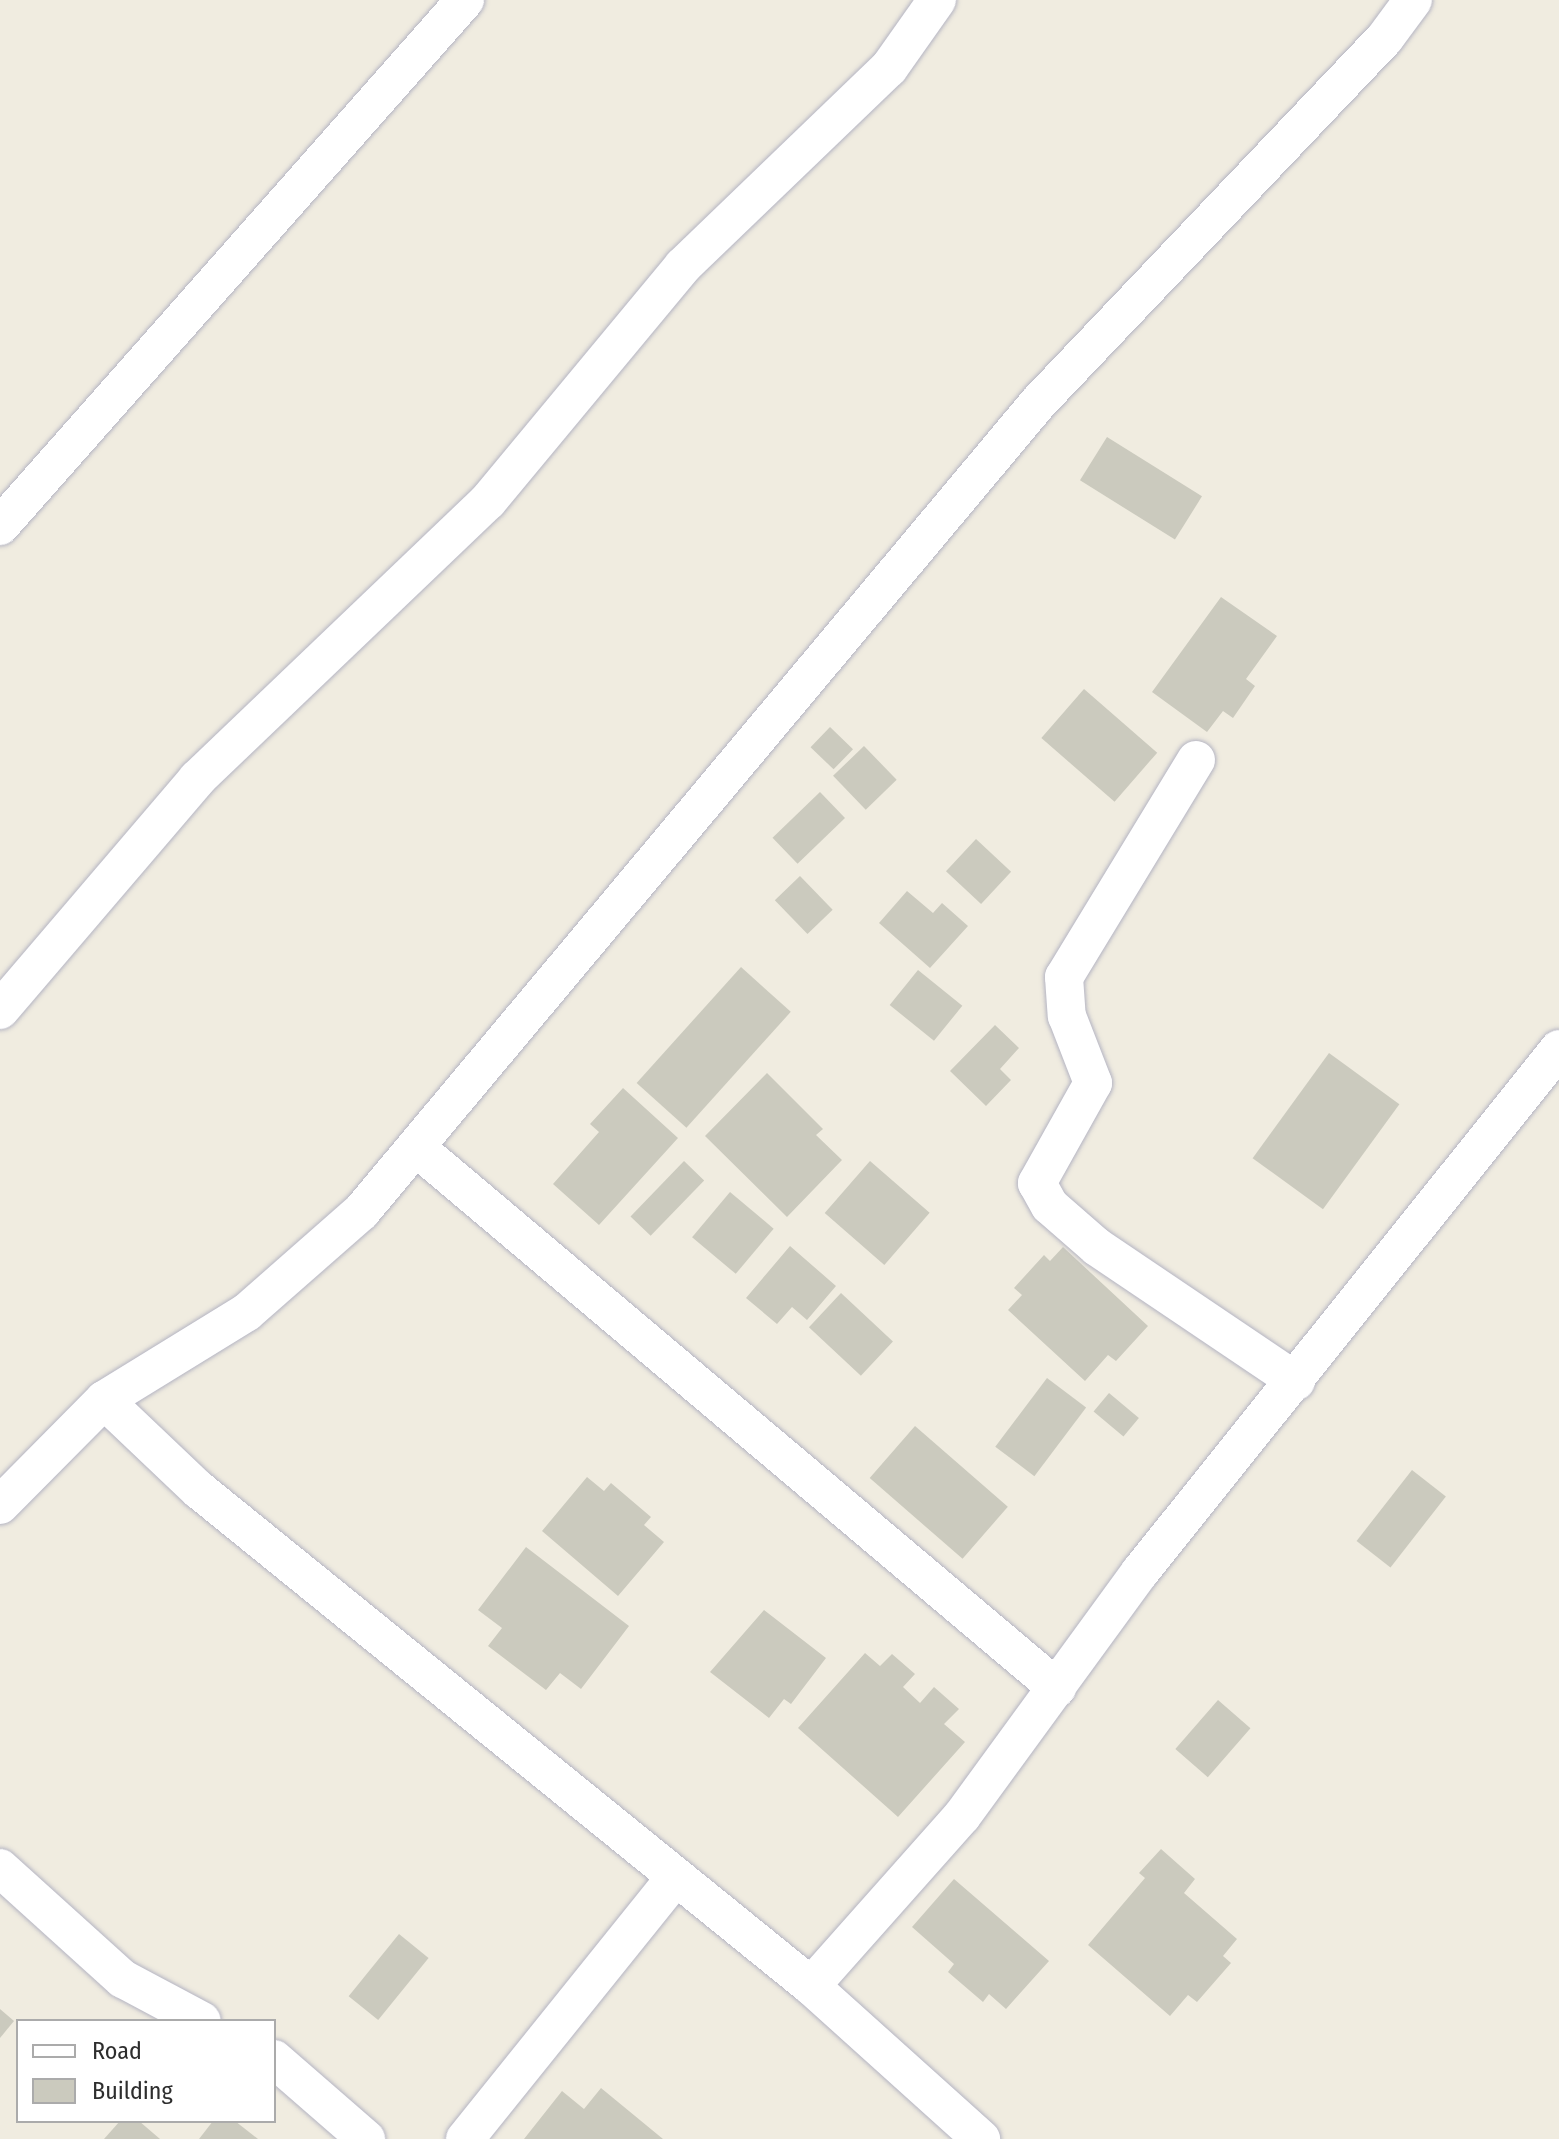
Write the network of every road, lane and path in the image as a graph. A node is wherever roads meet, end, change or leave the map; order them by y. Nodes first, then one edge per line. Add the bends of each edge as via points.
1 (465, 0) edge
2 (937, 0) edge
3 (1413, 0) edge
4 (0, 526) edge
5 (1196, 760) dead end
6 (0, 1010) edge
7 (1559, 1049) edge
8 (418, 1149) junction
9 (1296, 1381) junction
10 (104, 1400) junction
11 (0, 1505) edge
12 (1057, 1688) junction
13 (0, 1868) edge
14 (674, 1879) junction
15 (811, 1986) junction
16 (198, 2019) edge
17 (276, 2061) edge
18 (366, 2139) edge
19 (465, 2139) edge
20 (981, 2139) edge

1 - 4 street
2 - 6 street via 889,68 683,266 488,501 197,779
3 - 8 street via 1385,38 1037,404
5 - 9 street via 1064,977 1067,1016 1093,1083 1037,1183 1050,1206 1097,1247
7 - 9 street
8 - 10 street via 361,1212 247,1312
8 - 12 street
9 - 12 street
10 - 11 street
10 - 14 street via 172,1468
12 - 15 street via 962,1816
13 - 16 street via 123,1979
14 - 15 street
14 - 19 street
15 - 20 street
17 - 18 street

